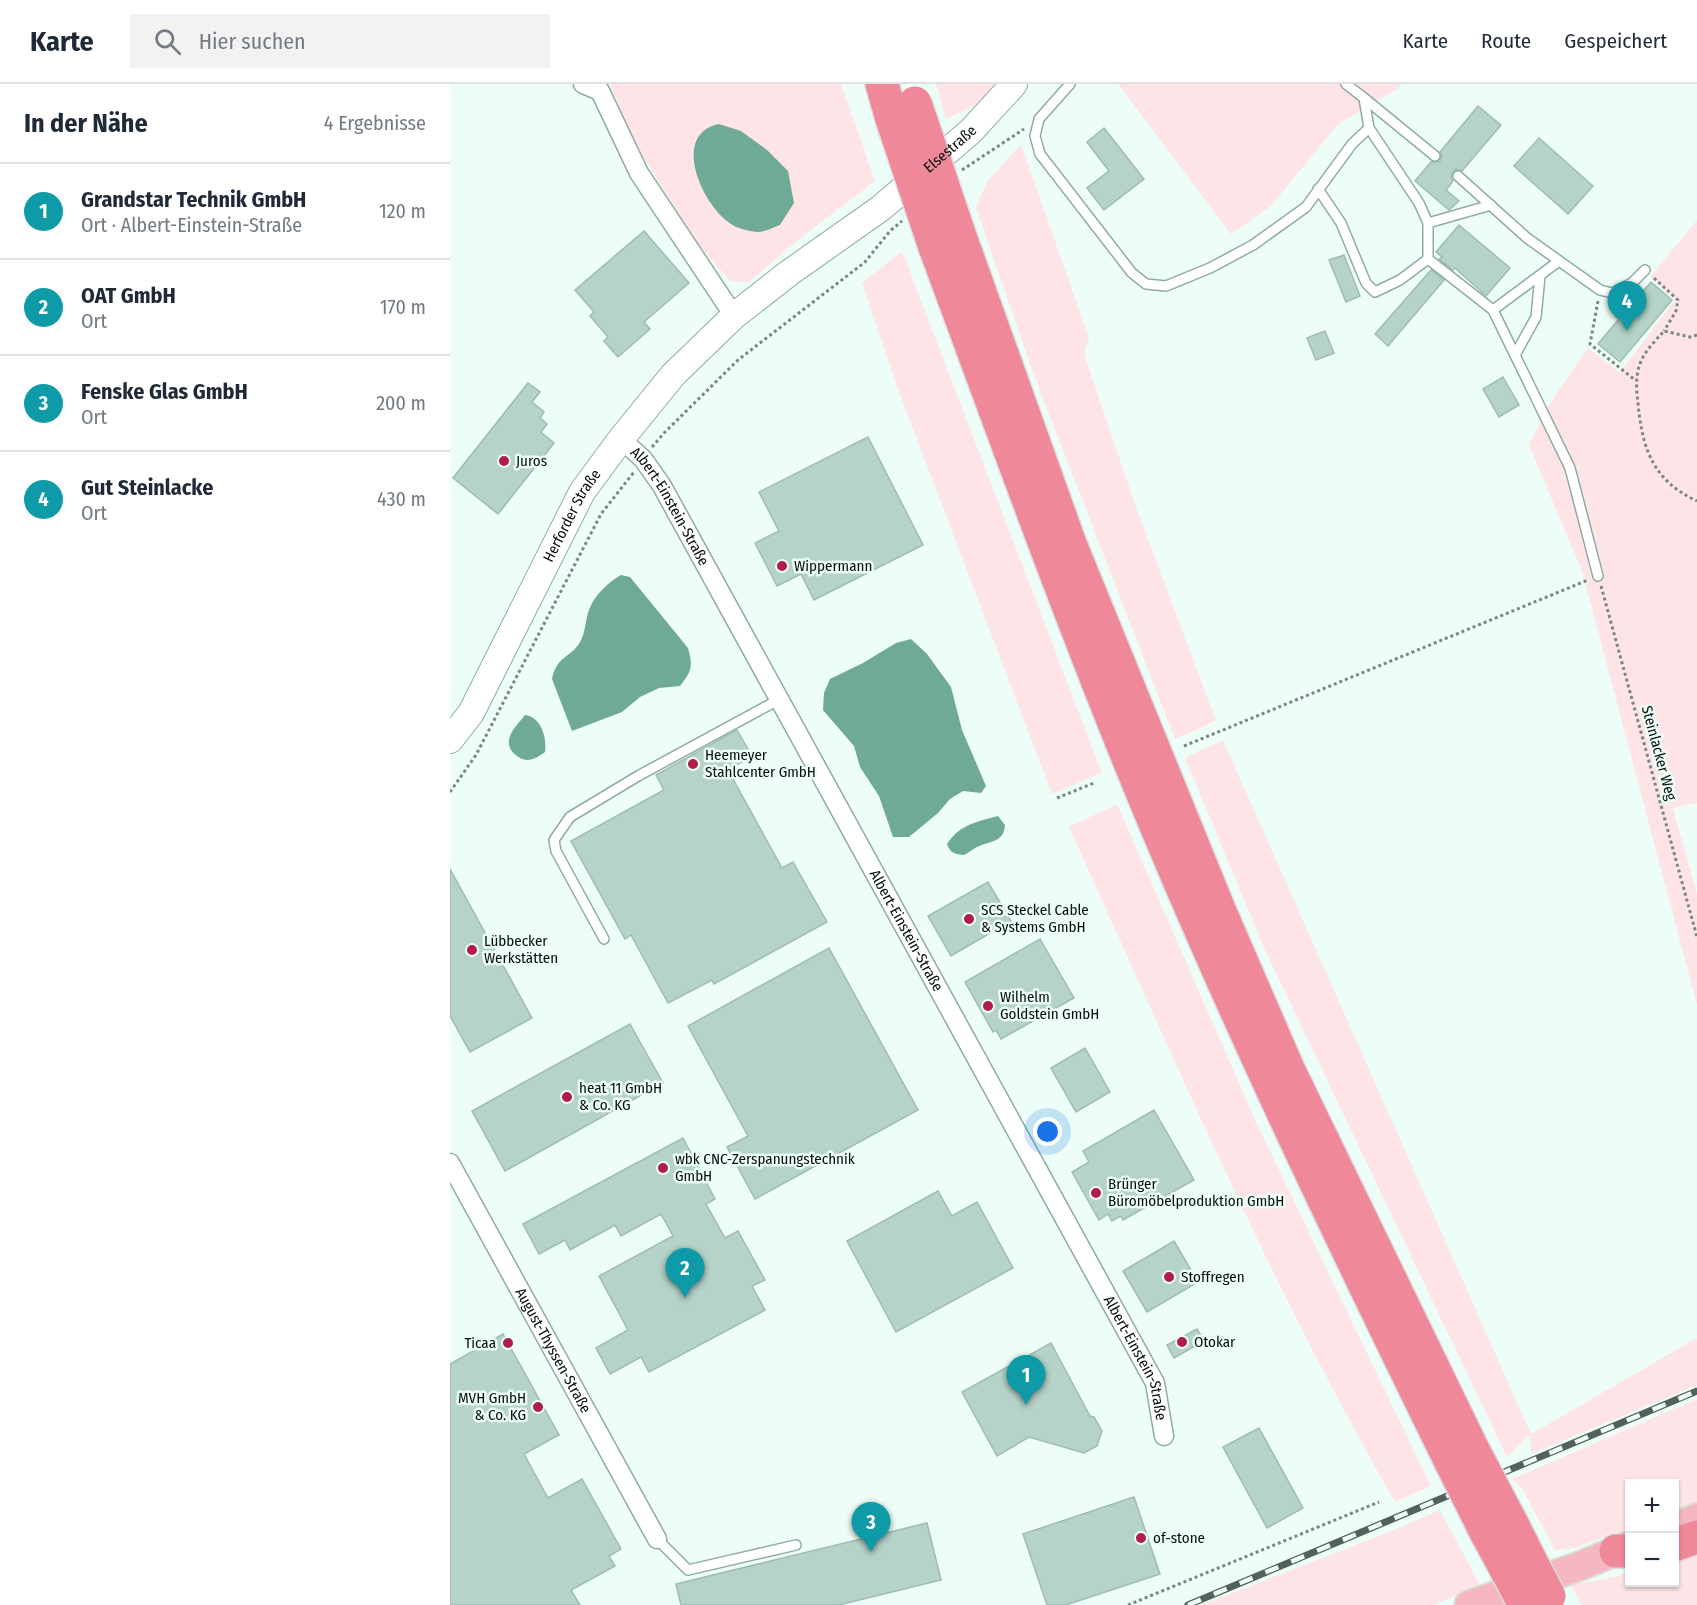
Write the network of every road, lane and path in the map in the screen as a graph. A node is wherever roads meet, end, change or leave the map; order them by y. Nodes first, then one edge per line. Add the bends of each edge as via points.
1 (583, 84) edge
2 (882, 84) edge
3 (1014, 84) edge
4 (1070, 84) edge
5 (1346, 84) edge
6 (1364, 98) junction
7 (905, 102) edge
8 (1370, 128) junction
9 (1435, 156) dead end
10 (1458, 176) dead end
11 (1318, 189) junction
12 (1491, 205) junction
13 (881, 208) joint
14 (1428, 223) junction
15 (1428, 259) junction
16 (1559, 261) junction
17 (1645, 270) joint
18 (1540, 276) junction
19 (1600, 290) junction
20 (1493, 310) junction
21 (734, 316) junction
22 (1664, 331) junction
23 (1697, 335) edge
24 (1515, 355) junction
25 (1635, 380) junction
26 (621, 439) junction
27 (1697, 501) edge
28 (1598, 576) junction
29 (780, 699) junction
30 (450, 740) edge
31 (1184, 746) dead end
32 (1094, 783) dead end
33 (1057, 798) dead end
34 (1697, 938) edge
35 (604, 939) dead end
36 (450, 1163) edge
37 (1164, 1436) dead end
38 (1379, 1502) dead end
39 (1697, 1518) edge
40 (1679, 1525) edge
41 (1697, 1537) edge
42 (657, 1539) joint
43 (1679, 1543) edge
44 (796, 1545) dead end
45 (1625, 1549) edge
46 (1542, 1602) edge
47 (1128, 1605) edge
48 (1469, 1605) edge

1 - 21 street via 600,91 639,173
2 - 7 highway
3 - 13 street, Elsestraße via 971,131
4 - 11 lane via 1039,118 1035,136 1040,154 1132,273 1146,284 1166,286 1253,245 1306,207
5 - 6 lane
6 - 8 lane
6 - 9 lane
7 - 46 highway, bridge via 1053,566 1206,941 1346,1249
8 - 11 lane via 1352,144
8 - 14 lane
10 - 12 lane
11 - 15 lane via 1341,223 1366,283 1375,292 1400,280
12 - 14 lane
12 - 16 lane
13 - 21 street, Herforder Straße
14 - 15 lane
15 - 20 lane
16 - 18 lane
16 - 19 lane
17 - 19 lane via 1632,283 1612,293
17 - 22 path via 1678,300
18 - 20 lane
18 - 24 lane via 1536,317
19 - 25 path via 1590,344
20 - 24 lane
21 - 26 street, Herforder Straße via 673,375
22 - 23 path
22 - 25 path via 1643,357
24 - 28 lane via 1570,468
25 - 27 path via 1647,453 1679,493
26 - 29 street, Albert-Einstein-Straße via 643,459 662,486
26 - 30 street, Herforder Straße via 582,492 471,713
28 - 31 path
28 - 34 path, Steinlacker Weg
29 - 35 lane via 638,776 570,818 560,830 555,840 556,851
29 - 37 street, Albert-Einstein-Straße via 1155,1383
32 - 33 path
36 - 42 street, August-Thyssen-Straße
38 - 47 path
39 - 40 main road
41 - 43 highway
42 - 44 lane via 688,1570
45 - 48 main road

